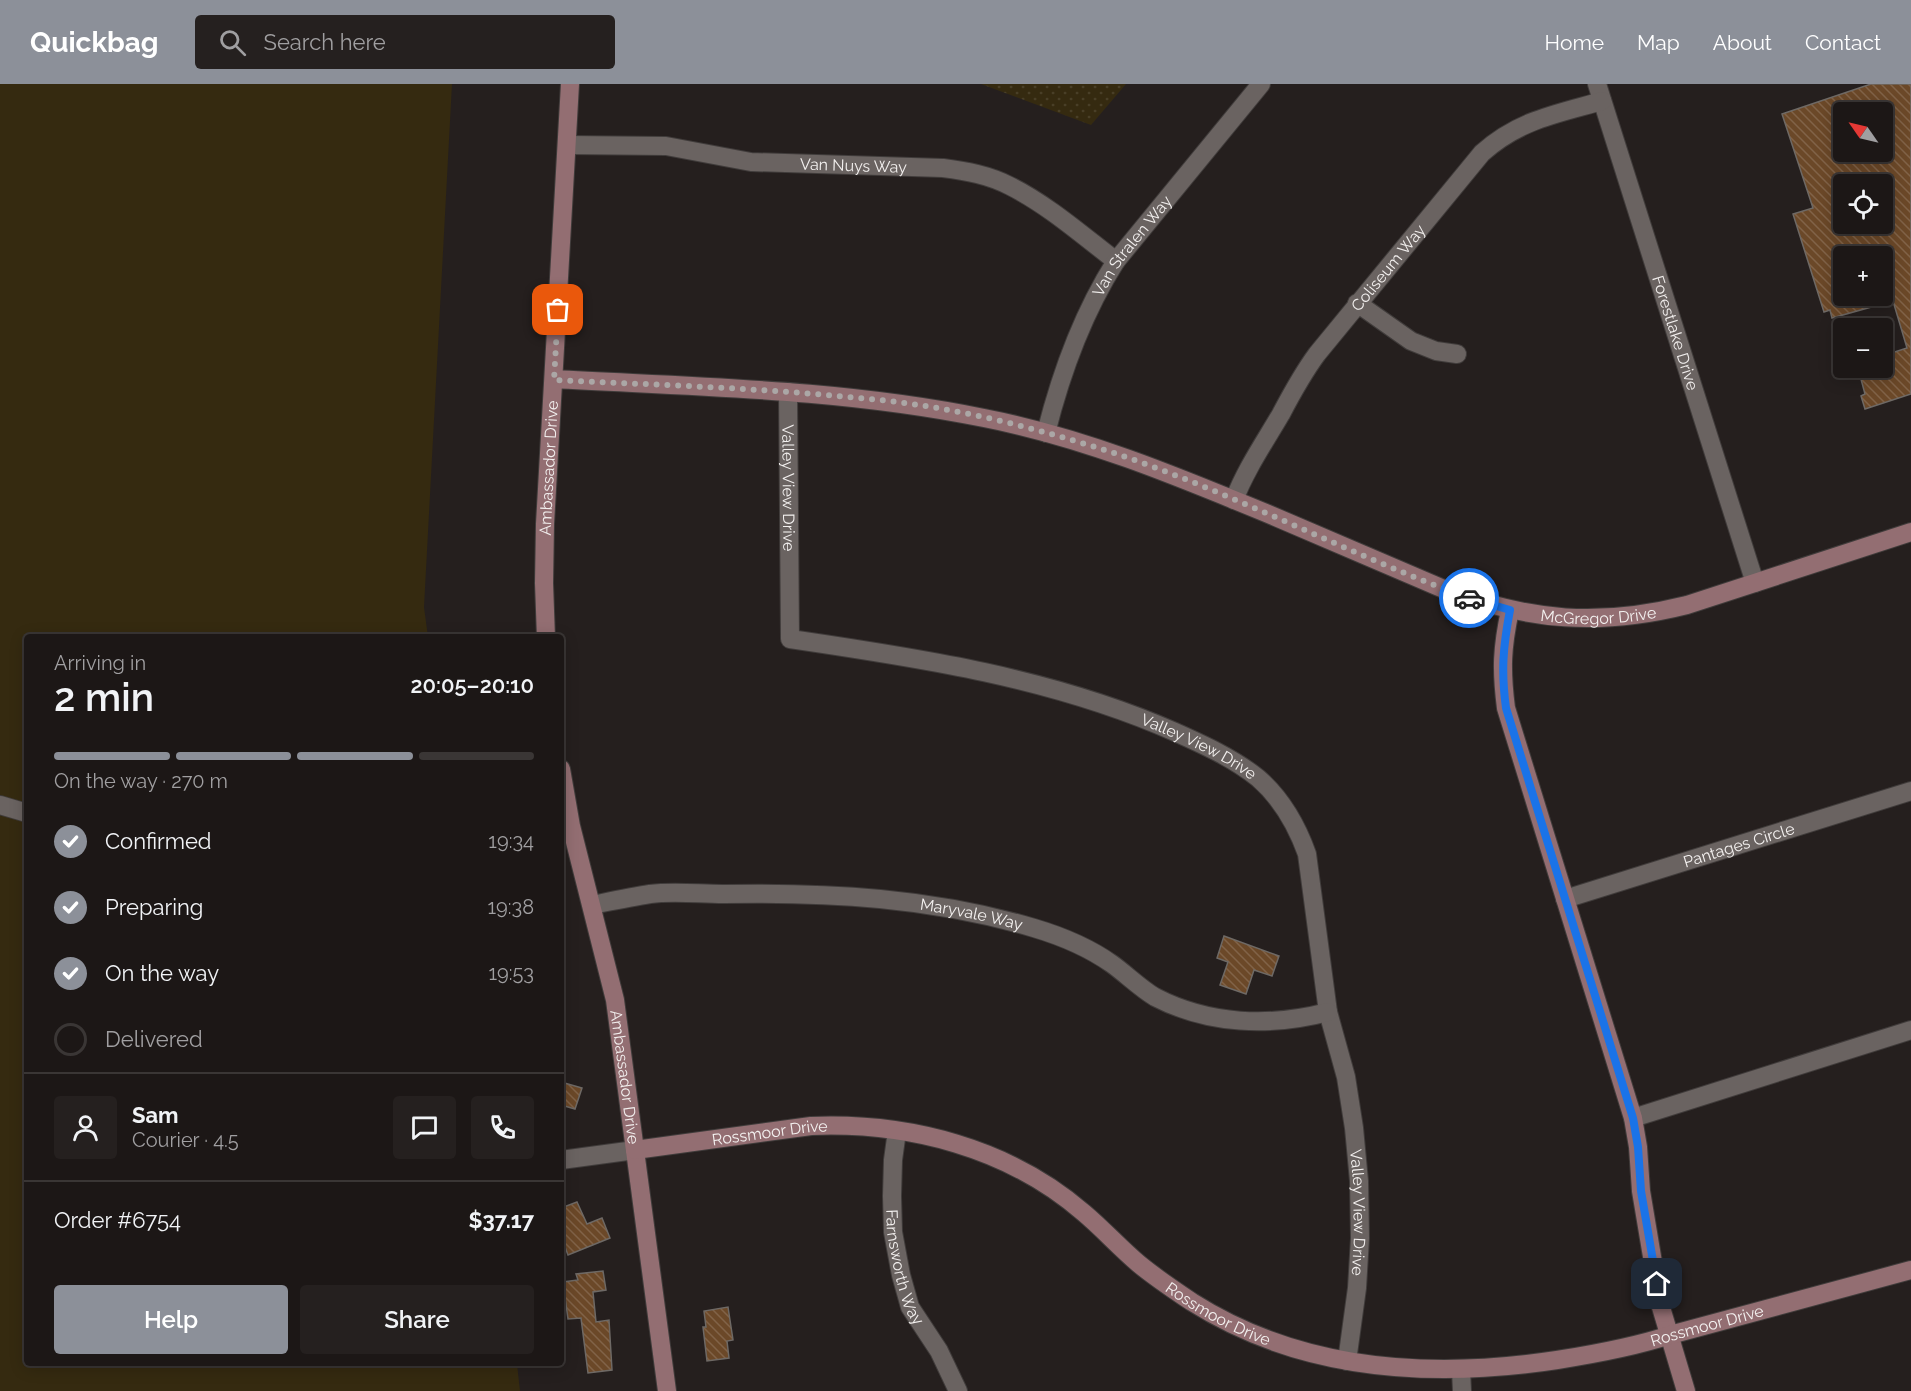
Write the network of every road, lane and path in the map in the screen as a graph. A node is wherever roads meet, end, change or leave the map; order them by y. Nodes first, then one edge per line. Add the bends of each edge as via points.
1 (570, 84) edge
2 (1261, 84) edge
3 (1599, 93) edge
4 (567, 145) junction
5 (1116, 261) junction
6 (1357, 303) junction
7 (1457, 354) dead end
8 (554, 380) junction
9 (788, 392) junction
10 (1046, 433) junction
11 (1234, 500) junction
12 (1911, 532) edge
13 (1755, 583) junction
14 (1510, 610) junction
15 (546, 634) edge
16 (564, 786) edge
17 (1911, 791) edge
18 (0, 805) edge
19 (24, 812) edge
20 (1565, 899) junction
21 (592, 905) junction
22 (1328, 1012) junction
23 (1911, 1030) edge
24 (1633, 1118) junction
25 (897, 1131) junction
26 (635, 1149) junction
27 (564, 1160) edge
28 (1911, 1270) edge
29 (1670, 1335) junction
30 (1347, 1360) junction
31 (1461, 1370) junction
32 (667, 1391) edge
33 (958, 1391) edge
34 (1462, 1391) edge
35 (1686, 1391) edge

1 - 4 street, Ambassador Drive
2 - 5 street, Van Stralen Way
3 - 6 street, Coliseum Way via 1518,127 1493,143
3 - 13 street, Forestlake Drive
4 - 5 street, Van Nuys Way via 666,146 751,162 970,172 1009,185 1033,199
4 - 8 street, Ambassador Drive
5 - 10 street, Van Stralen Way via 1097,290 1085,319
6 - 7 street via 1417,344
6 - 11 street, Coliseum Way via 1297,384 1244,474
8 - 9 street, McGregor Drive
8 - 15 street, Ambassador Drive via 545,524
9 - 10 street, McGregor Drive via 931,408
9 - 22 street, Valley View Drive via 790,639 1026,681 1157,724 1237,762 1280,802 1302,840
10 - 11 street, McGregor Drive via 1157,468
11 - 14 street, McGregor Drive via 1446,590
12 - 13 street, McGregor Drive
13 - 14 street, McGregor Drive via 1652,614 1616,618 1561,617
14 - 20 street via 1503,647 1506,708
16 - 21 street, Ambassador Drive
17 - 20 street, Pantages Circle
18 - 19 street
20 - 24 street
21 - 22 street, Maryvale Way via 652,894 794,893 919,903 1033,927 1061,937 1110,963 1154,996 1199,1014 1259,1023
21 - 26 street, Ambassador Drive via 615,1000
22 - 30 street, Valley View Drive via 1346,1077 1359,1181 1357,1288
23 - 24 street
24 - 29 street via 1641,1191
25 - 26 street, Rossmoor Drive via 856,1125 811,1126
25 - 30 street, Rossmoor Drive via 945,1139 1020,1170 1067,1199 1163,1283 1209,1312 1267,1340
25 - 33 street, Farnsworth Way via 892,1196 893,1232 901,1275 910,1307 939,1351
26 - 27 street, Rossmoor Drive
26 - 32 street, Ambassador Drive
28 - 29 street, Rossmoor Drive
29 - 31 street, Rossmoor Drive via 1582,1356
29 - 35 street
30 - 31 street, Rossmoor Drive via 1414,1370
31 - 34 street

